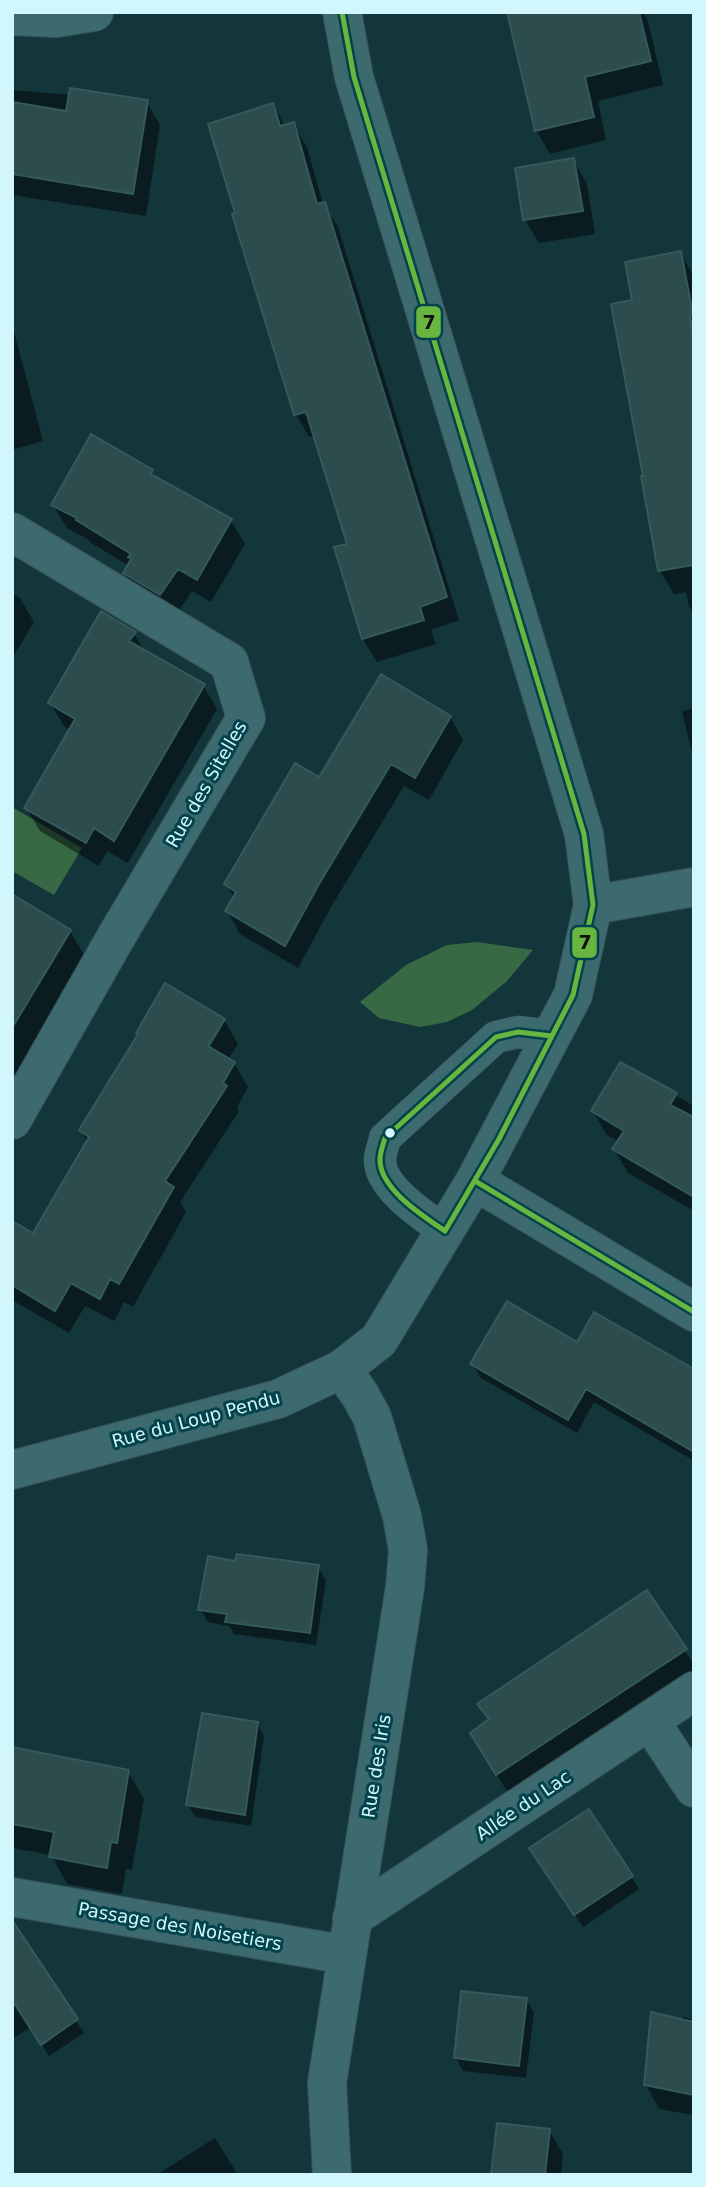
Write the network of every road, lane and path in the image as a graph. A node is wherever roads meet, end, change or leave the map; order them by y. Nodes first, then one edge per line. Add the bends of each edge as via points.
1 (94, 12) edge
2 (342, 12) edge
3 (12, 16) edge
4 (12, 532) edge
5 (694, 887) edge
6 (593, 905) junction
7 (552, 1036) junction
8 (12, 1120) edge
9 (475, 1181) junction
10 (445, 1231) junction
11 (694, 1312) edge
12 (342, 1369) junction
13 (12, 1470) edge
14 (694, 1691) edge
15 (650, 1721) junction
16 (694, 1788) edge
17 (14, 1899) edge
18 (350, 1937) junction
19 (332, 2175) edge

1 - 3 street via 56,18
2 - 6 street, Rue du Loup Pendu via 354,77 584,834
4 - 8 street, Rue des Sitelles via 229,662 246,718
5 - 6 street
6 - 7 street, Rue du Loup Pendu via 573,995
7 - 9 street, Rue du Loup Pendu
7 - 10 lane via 519,1032 496,1037 385,1138 380,1161 386,1182
9 - 10 street, Rue du Loup Pendu
9 - 11 street
10 - 12 street, Rue du Loup Pendu via 379,1340
12 - 13 street, Rue du Loup Pendu via 278,1399
12 - 18 street, Rue des Iris via 372,1417 408,1550
14 - 15 street, Allée du Lac
15 - 16 street
15 - 18 street, Allée du Lac
17 - 18 street, Passage des Noisetiers
18 - 19 street, Rue des Iris via 327,2082

